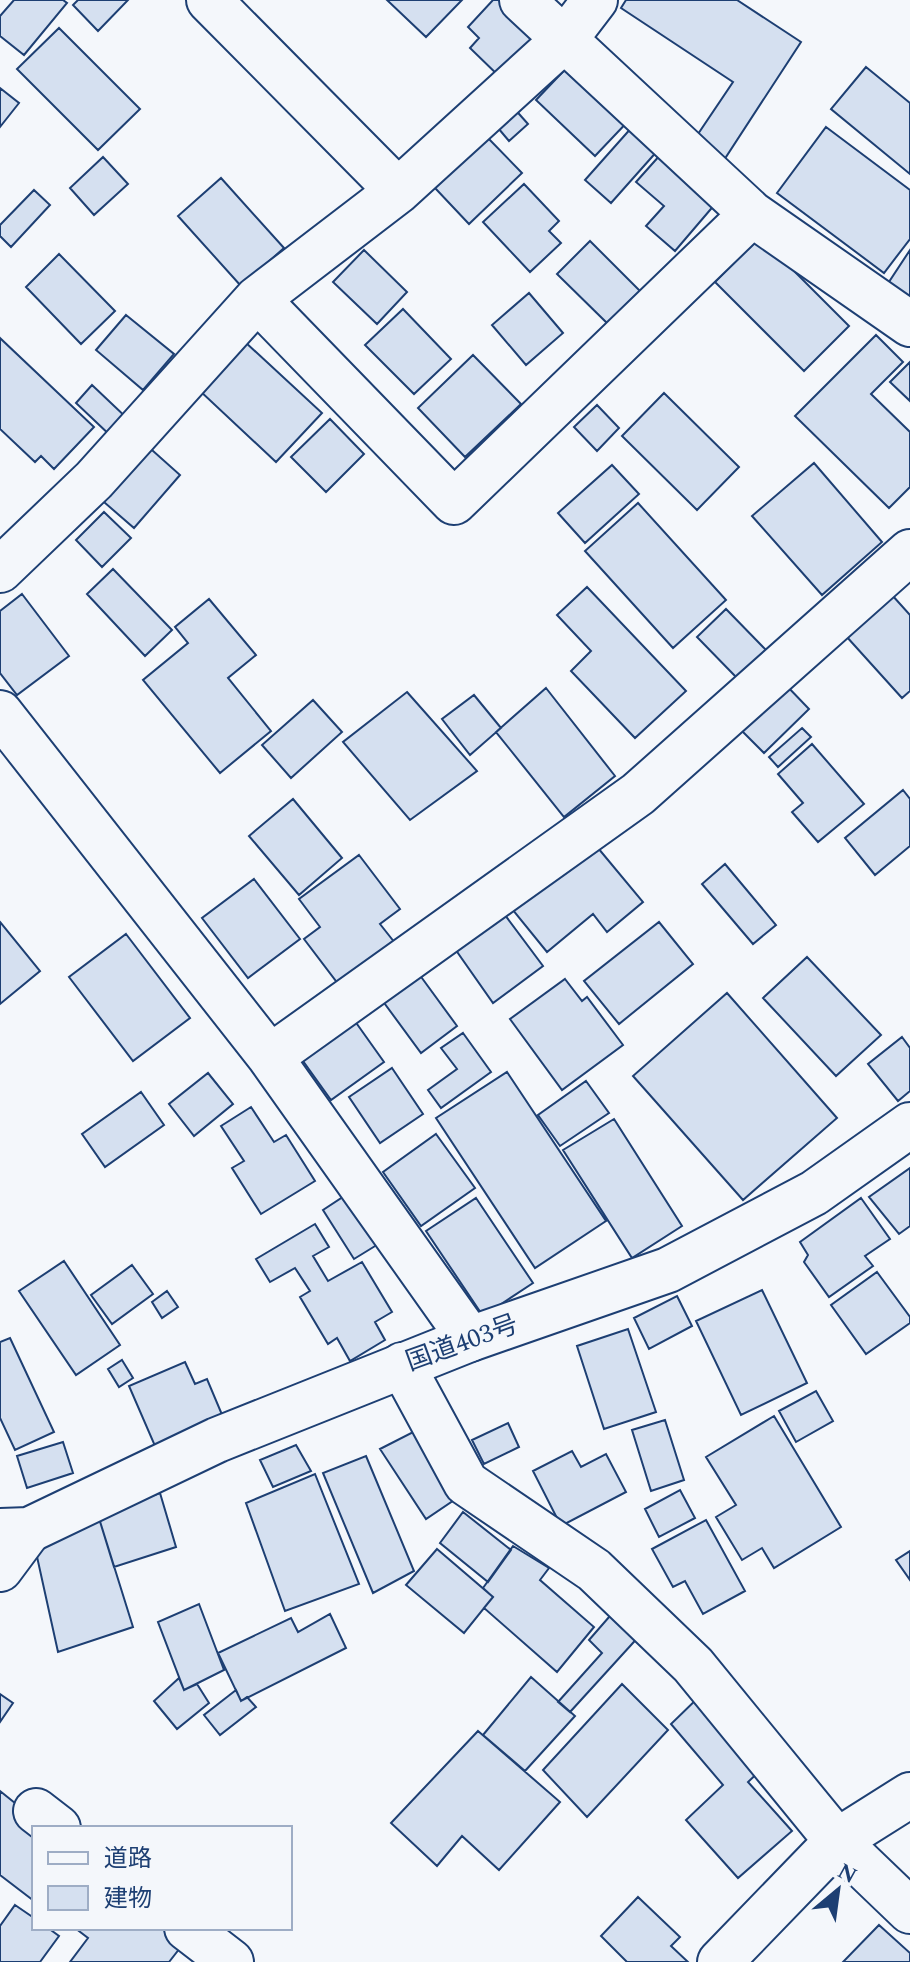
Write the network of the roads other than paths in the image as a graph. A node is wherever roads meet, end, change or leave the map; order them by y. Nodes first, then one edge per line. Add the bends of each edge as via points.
1 (209, 0) edge
2 (522, 0) edge
3 (595, 0) edge
4 (566, 38) junction
5 (398, 191) junction
6 (752, 214) junction
7 (257, 299) junction
8 (910, 324) edge
9 (910, 552) edge
10 (0, 570) edge
11 (0, 713) edge
12 (270, 1057) junction
13 (910, 1125) edge
14 (470, 1339) junction
15 (402, 1365) junction
16 (15, 1531) edge
17 (0, 1569) edge
18 (910, 1795) edge
19 (837, 1841) junction
20 (910, 1911) edge
21 (190, 1930) edge
22 (231, 1962) edge
23 (720, 1962) edge

1 - 5 main road
2 - 4 main road
3 - 4 main road
4 - 5 main road
4 - 6 main road
5 - 7 main road
6 - 7 main road via 454,502
6 - 8 main road
7 - 10 main road via 94,480
9 - 12 main road via 638,794
11 - 12 main road
12 - 14 main road
13 - 14 main road, 国道403号 via 814,1193 668,1270
14 - 15 main road, 国道403号
15 - 16 main road, 国道403号 via 217,1440
15 - 19 main road via 466,1483 594,1570 693,1665
16 - 17 main road
18 - 19 main road
19 - 20 main road
19 - 23 main road
21 - 22 main road

